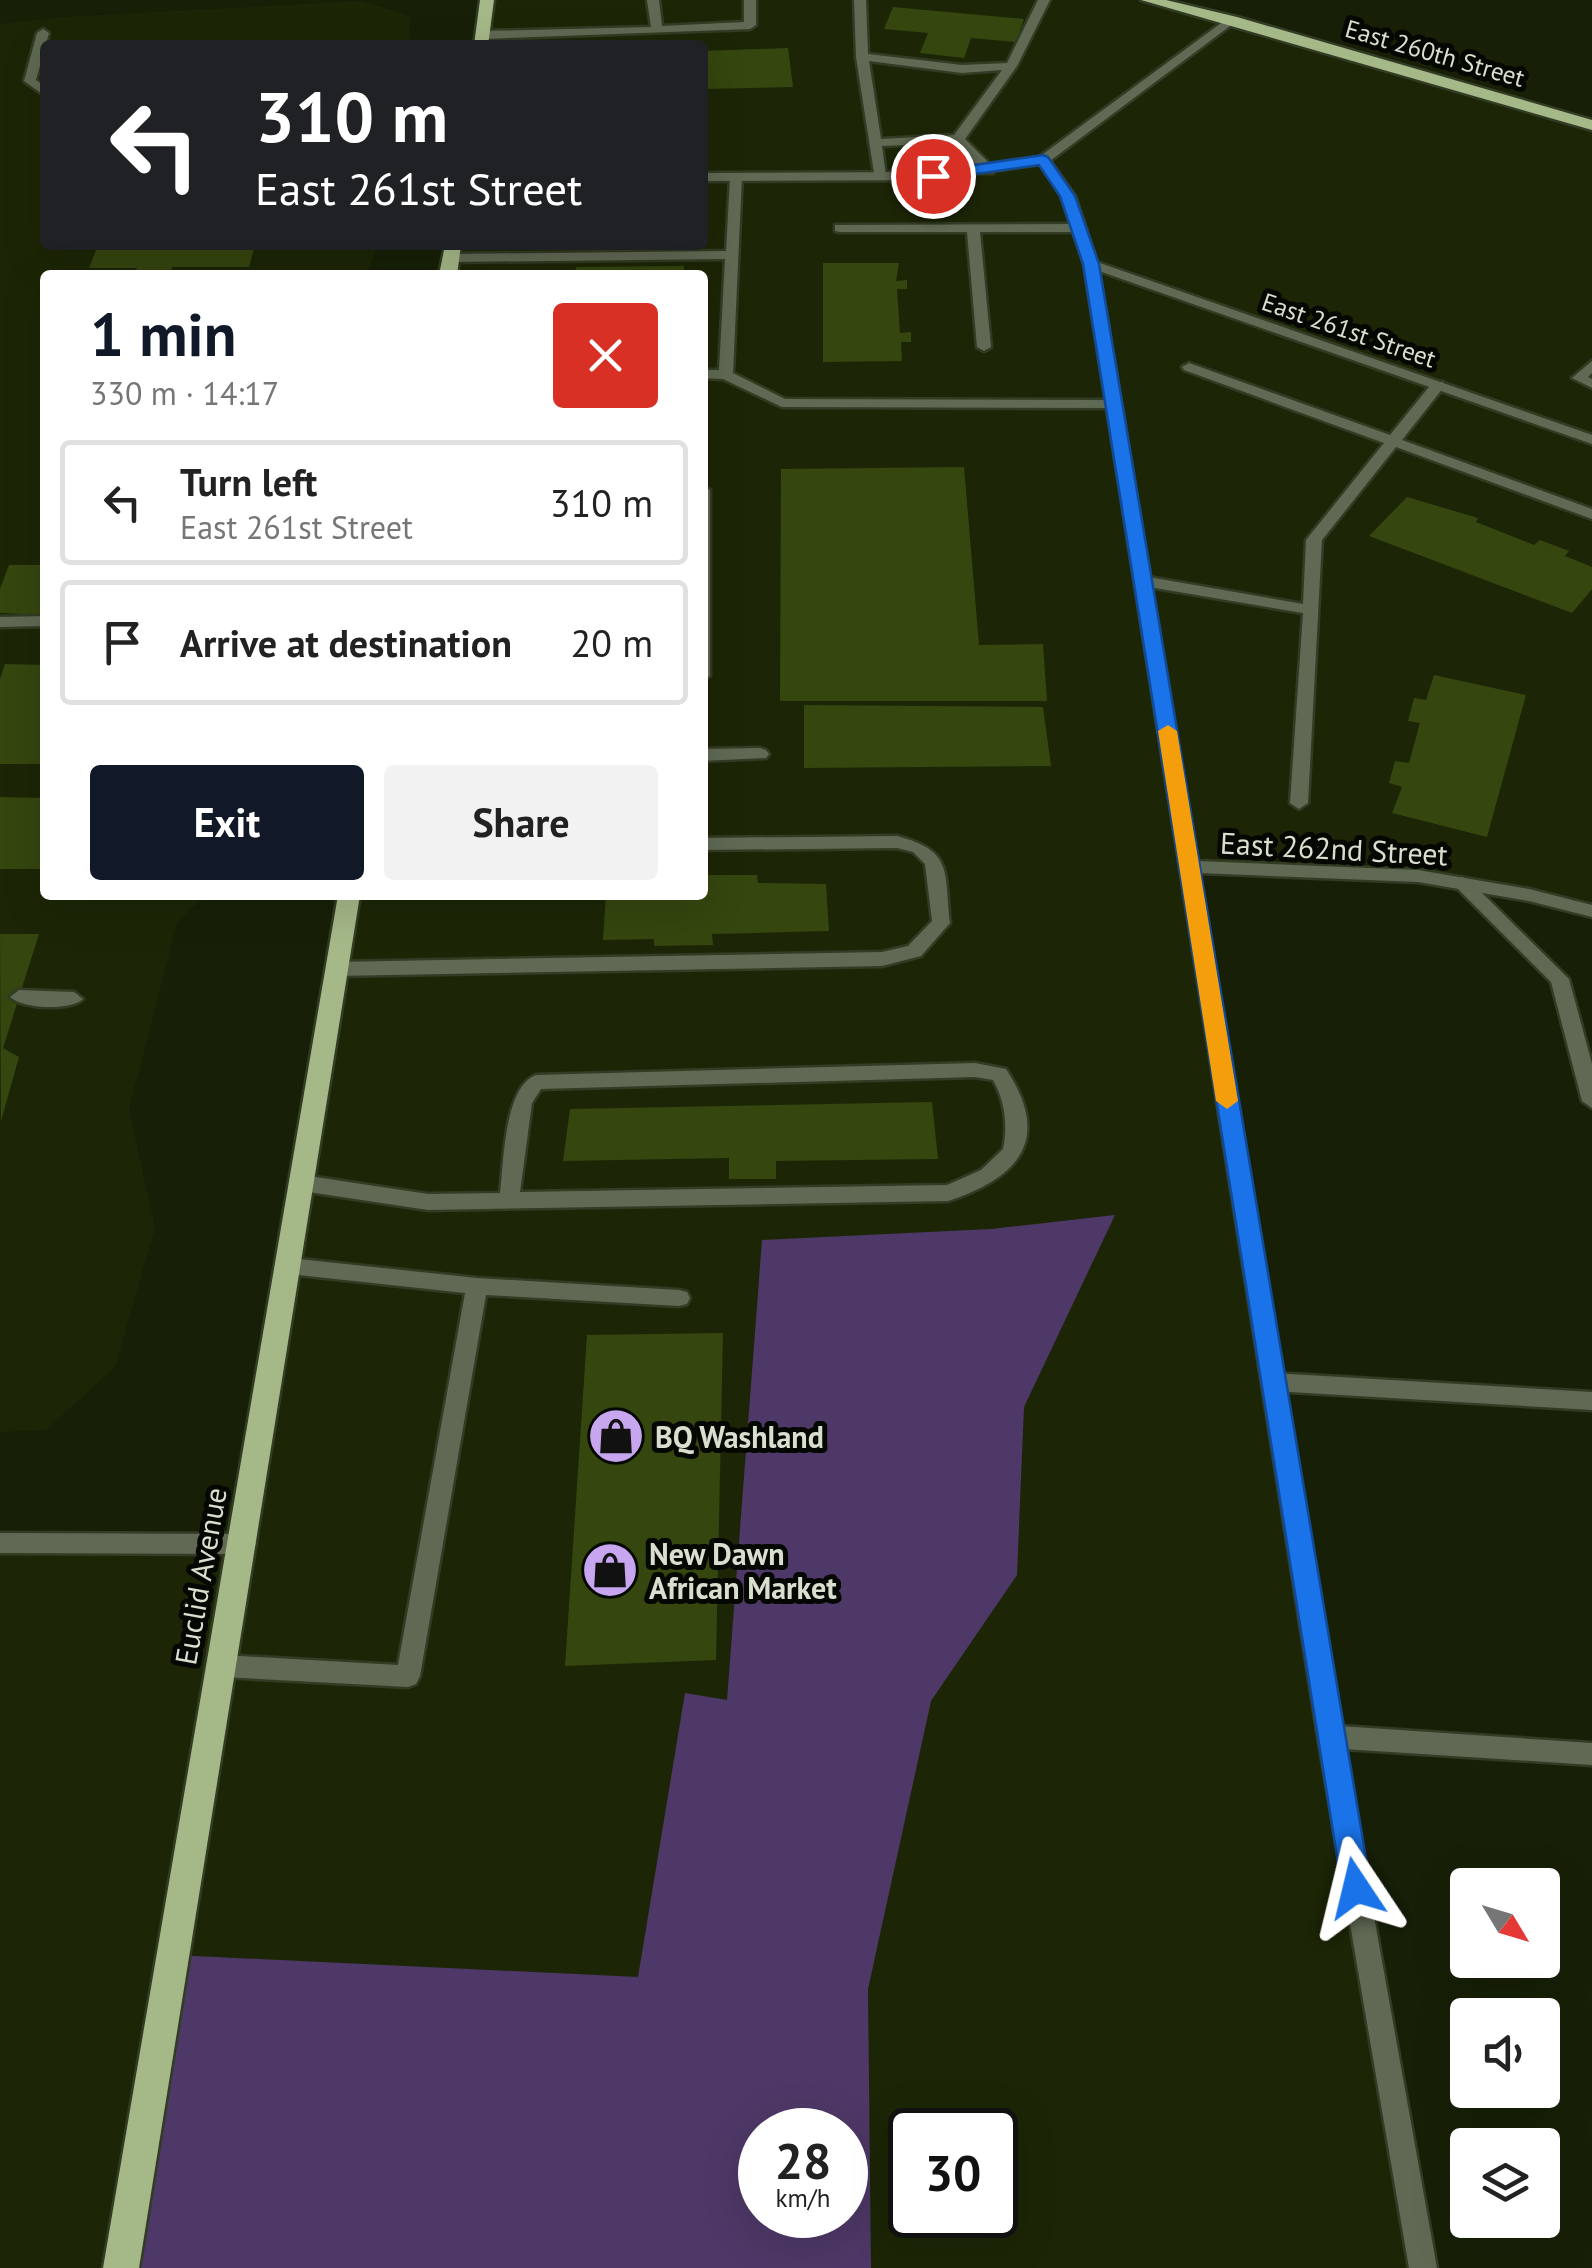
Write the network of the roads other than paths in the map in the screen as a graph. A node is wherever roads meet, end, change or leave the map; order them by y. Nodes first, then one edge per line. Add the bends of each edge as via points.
1 (487, 0) edge
2 (654, 0) edge
3 (750, 0) edge
4 (860, 0) edge
5 (1044, 0) edge
6 (1148, 0) edge
7 (1232, 20) junction
8 (657, 30) junction
9 (43, 33) dead end
10 (570, 39) edge
11 (41, 40) edge
12 (482, 40) edge
13 (40, 44) edge
14 (862, 57) junction
15 (1011, 66) junction
16 (40, 88) edge
17 (1592, 124) edge
18 (958, 139) junction
19 (875, 143) junction
20 (1043, 160) junction
21 (988, 170) junction
22 (880, 176) junction
23 (708, 177) edge
24 (736, 177) junction
25 (840, 228) dead end
26 (973, 228) junction
27 (1079, 228) junction
28 (732, 255) junction
29 (451, 259) edge
30 (1091, 264) junction
31 (984, 346) dead end
32 (1592, 365) edge
33 (1190, 367) dead end
34 (708, 374) edge
35 (726, 374) junction
36 (1592, 384) edge
37 (1438, 385) junction
38 (1114, 404) junction
39 (1592, 440) edge
40 (1396, 442) junction
41 (1592, 514) edge
42 (1143, 581) junction
43 (1311, 610) junction
44 (0, 622) edge
45 (40, 622) edge
46 (760, 754) dead end
47 (708, 755) edge
48 (1299, 804) dead end
49 (708, 844) edge
50 (1190, 867) junction
51 (1462, 883) junction
52 (347, 900) edge
53 (1592, 911) edge
54 (336, 969) junction
55 (20, 997) dead end
56 (74, 999) dead end
57 (1592, 1101) edge
58 (302, 1183) junction
59 (509, 1201) junction
60 (289, 1266) junction
61 (476, 1286) junction
62 (679, 1298) dead end
63 (1272, 1382) junction
64 (1592, 1400) edge
65 (0, 1543) edge
66 (244, 1544) junction
67 (223, 1666) junction
68 (1330, 1737) junction
69 (1592, 1754) edge
70 (121, 2268) edge
71 (1423, 2268) edge

1 - 12 main road
2 - 8 street
3 - 8 street via 750,26
4 - 14 street
5 - 15 street
6 - 7 main road, East 260th Street
7 - 17 main road, East 260th Street
7 - 20 street
8 - 10 street
9 - 11 street
10 - 12 street
13 - 16 street via 30,81
14 - 15 street via 962,69
14 - 19 street
15 - 18 street
18 - 19 street
18 - 21 street
19 - 22 street
20 - 21 street
20 - 27 street via 1068,196
21 - 22 street
22 - 24 street
23 - 24 street
24 - 28 street
25 - 26 street
26 - 27 street
26 - 31 street
27 - 30 street
28 - 29 street
28 - 35 street
30 - 37 street, East 261st Street
30 - 38 street
32 - 36 street via 1579,378
33 - 40 street
34 - 35 street
35 - 38 street via 782,403
37 - 39 street, East 261st Street
37 - 40 street
38 - 42 street
40 - 41 street
40 - 43 street via 1314,540
42 - 43 street
42 - 50 street
43 - 48 street
44 - 45 street
46 - 47 street
49 - 54 street via 897,842 919,848 934,862 941,922 914,951 882,959
50 - 51 street, East 262nd Street
50 - 63 street
51 - 53 street, East 262nd Street
51 - 57 street via 1560,979
52 - 54 main road, Euclid Avenue
54 - 58 main road, Euclid Avenue
55 - 56 street
58 - 59 street via 428,1202
58 - 60 main road, Euclid Avenue
59 - 59 street via 948,1194 1007,1162 1018,1140 1010,1090 1000,1074 975,1070 536,1082 522,1101
60 - 61 street
60 - 66 main road, Euclid Avenue
61 - 62 street
61 - 67 street via 408,1676
63 - 64 street
63 - 68 street
65 - 66 street
66 - 67 main road, Euclid Avenue
67 - 70 main road, Euclid Avenue
68 - 69 street
68 - 71 street

